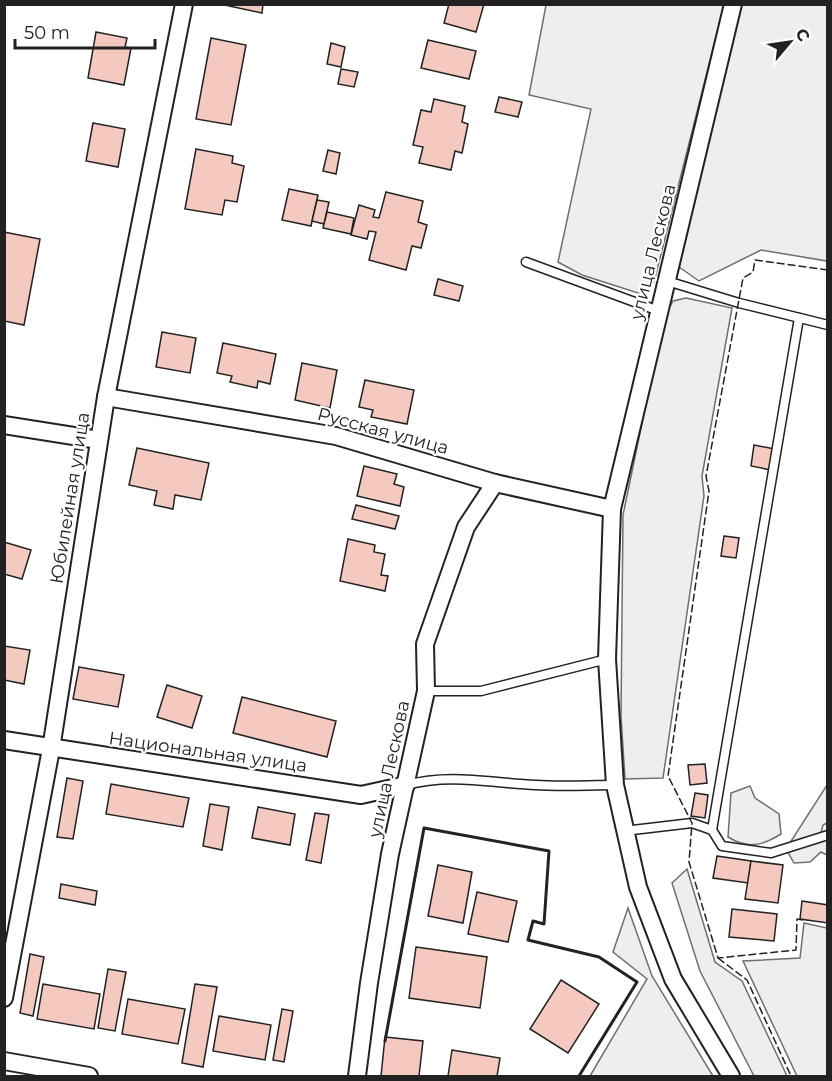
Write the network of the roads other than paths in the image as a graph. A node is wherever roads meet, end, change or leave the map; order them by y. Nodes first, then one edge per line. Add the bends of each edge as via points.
1 (184, 4) edge
2 (733, 4) edge
3 (526, 262) dead end
4 (667, 281) junction
5 (659, 311) junction
6 (799, 318) junction
7 (828, 325) edge
8 (106, 397) junction
9 (4, 425) edge
10 (99, 440) junction
11 (495, 483) junction
12 (612, 509) junction
13 (607, 659) junction
14 (426, 691) junction
15 (4, 740) edge
16 (51, 748) junction
17 (406, 785) junction
18 (615, 785) junction
19 (712, 830) junction
20 (624, 831) junction
21 (828, 835) edge
22 (4, 999) edge
23 (4, 1061) edge
24 (89, 1077) edge
25 (357, 1077) edge
26 (731, 1077) edge

1 - 8 street, Юбилейная улица
2 - 4 street, улица Лескова
3 - 5 lane
4 - 5 street, улица Лескова
4 - 6 lane
5 - 12 street, улица Лескова
6 - 7 lane
6 - 19 lane
8 - 10 street, Юбилейная улица
8 - 11 street, Русская улица via 336,436
9 - 10 street
10 - 16 street, Юбилейная улица
11 - 12 street, Русская улица
11 - 14 street, улица Лескова via 466,527 436,608 425,644
12 - 13 street, улица Лескова
13 - 14 lane via 481,691
13 - 18 street, улица Лескова
14 - 17 street, улица Лескова
15 - 16 street, Национальная улица
16 - 17 street, Национальная улица via 361,795
16 - 22 street, Юбилейная улица
17 - 18 lane via 430,778 535,785
17 - 25 street, улица Лескова via 390,854
18 - 20 street, улица Лескова
19 - 20 lane via 692,823
19 - 21 lane via 722,846 771,853
20 - 26 street, улица Лескова via 638,887 673,979
23 - 24 street

